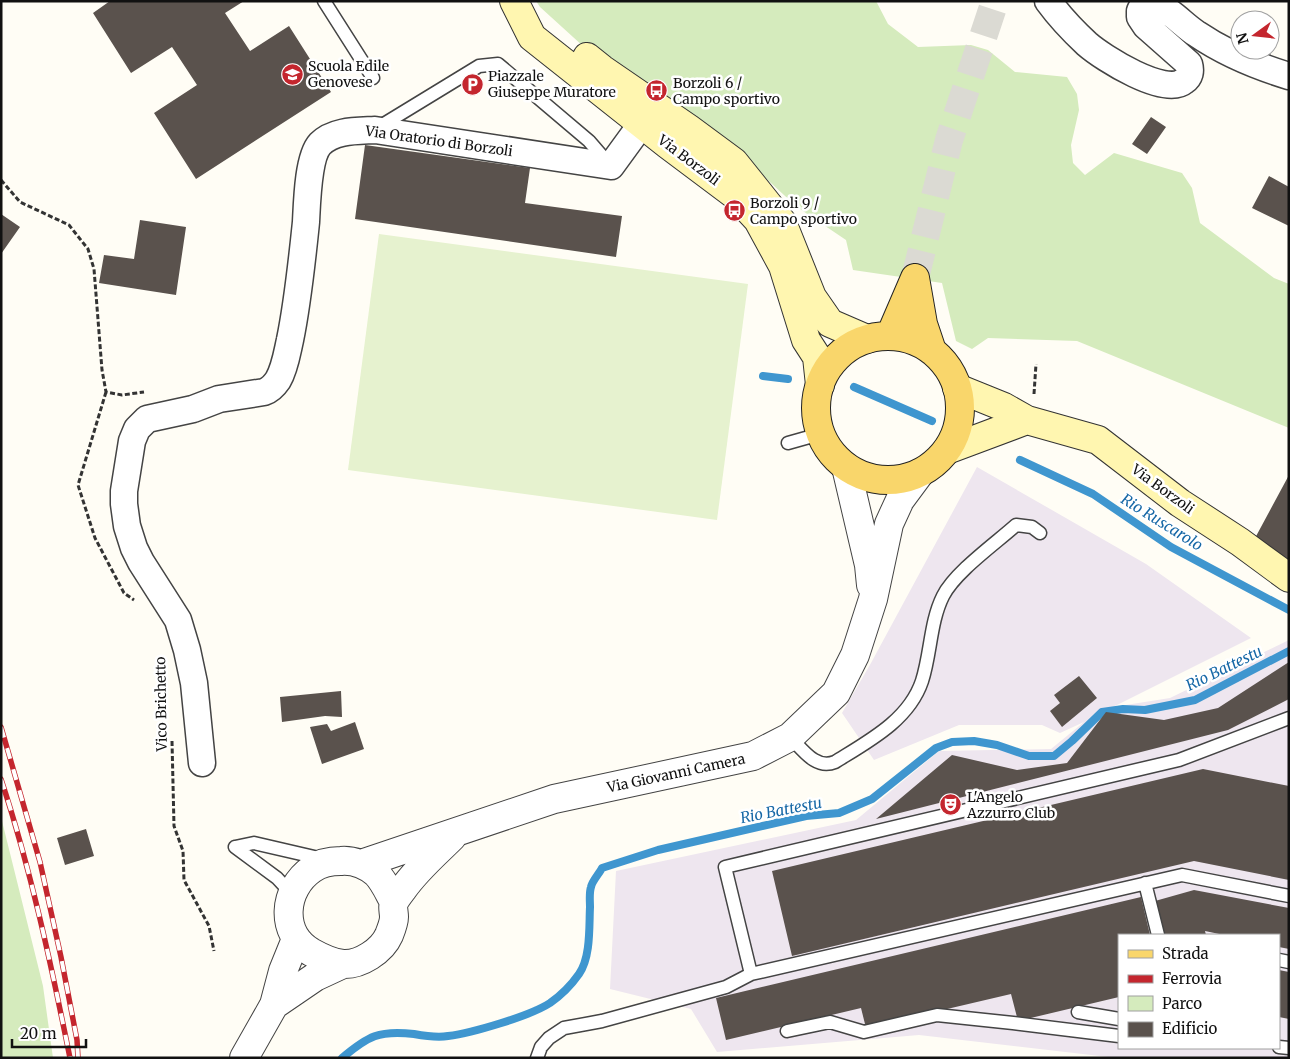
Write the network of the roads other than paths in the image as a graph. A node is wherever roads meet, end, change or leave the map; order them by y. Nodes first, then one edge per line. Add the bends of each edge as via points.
1 (324, 1) edge
2 (514, 1) edge
3 (519, 1) edge
4 (1048, 1) edge
5 (1289, 76) edge
6 (373, 78) dead end
7 (648, 114) junction
8 (375, 130) junction
9 (611, 166) junction
10 (879, 337) junction
11 (932, 351) junction
12 (820, 385) junction
13 (957, 388) junction
14 (1027, 420) junction
15 (820, 434) junction
16 (788, 443) dead end
17 (947, 450) junction
18 (846, 467) junction
19 (920, 473) junction
20 (1040, 533) dead end
21 (1289, 578) edge
22 (873, 599) junction
23 (1289, 718) edge
24 (790, 737) junction
25 (202, 763) dead end
26 (459, 830) junction
27 (331, 862) junction
28 (361, 864) junction
29 (1145, 883) junction
30 (291, 893) junction
31 (1289, 896) edge
32 (394, 902) junction
33 (1158, 934) edge
34 (296, 939) junction
35 (343, 964) junction
36 (751, 974) junction
37 (274, 1005) junction
38 (1078, 1012) dead end
39 (1118, 1019) edge
40 (788, 1031) dead end
41 (1118, 1036) edge
42 (244, 1058) edge
43 (537, 1058) edge

1 - 6 lane
2 - 7 main road, Via Borzoli via 532,37
3 - 7 main road via 602,69
4 - 5 street via 1087,44 1106,59 1151,82 1180,84 1189,77 1190,68 1143,22 1140,11 1146,4 1159,6 1233,56
7 - 9 street
7 - 10 main road via 734,162 782,222 812,297 830,323
7 - 12 main road, Via Borzoli via 758,220 783,266 806,340 816,357
8 - 9 street, Via Oratorio di Borzoli
8 - 9 lane via 480,66 498,64 589,141
8 - 25 street, Via Oratorio di Borzoli via 331,136 315,152 298,296 286,356 275,384 264,392 219,399 193,409 147,419 137,429 132,441 124,491 127,526 141,562 178,620 194,683
10 - 11 main road, Via Borzoli via 905,338
10 - 11 main road via 915,278 923,324
10 - 12 main road, Via Borzoli via 849,348 833,361
11 - 13 main road, Via Borzoli via 948,367
12 - 15 main road, Via Borzoli via 816,410
13 - 14 main road, Via Borzoli via 1004,406
13 - 17 main road, Via Borzoli via 959,416
14 - 17 main road, Via Borzoli
14 - 21 main road, Via Borzoli via 1098,440 1180,503
15 - 16 lane
15 - 18 main road, Via Borzoli
17 - 19 main road, Via Borzoli
18 - 19 main road, Via Borzoli via 863,476 882,480
18 - 22 street via 869,565
19 - 22 street, Via Giovanni Camera via 900,500 889,524
20 - 24 lane via 1032,527 1016,524 954,579 943,596 922,681 909,705 890,726 828,765 816,762
22 - 24 street, Via Giovanni Camera via 855,654 836,693
23 - 36 lane via 1179,760 725,867
24 - 26 street, Via Giovanni Camera via 753,756 554,799
26 - 28 street, Via Giovanni Camera
26 - 32 street via 414,873
27 - 28 street
27 - 30 street via 311,869
27 - 30 lane via 254,843 235,847 277,878
28 - 32 street via 376,874
29 - 31 lane via 1182,874
29 - 33 lane
29 - 36 lane
30 - 34 street via 288,910
32 - 35 street via 389,936 378,950 360,961
34 - 35 street via 322,958
34 - 37 street
35 - 37 street via 315,977
36 - 43 lane via 726,987 602,1021 564,1028 549,1038
37 - 42 street
38 - 39 lane
40 - 41 lane via 830,1022 864,1032 937,1016

